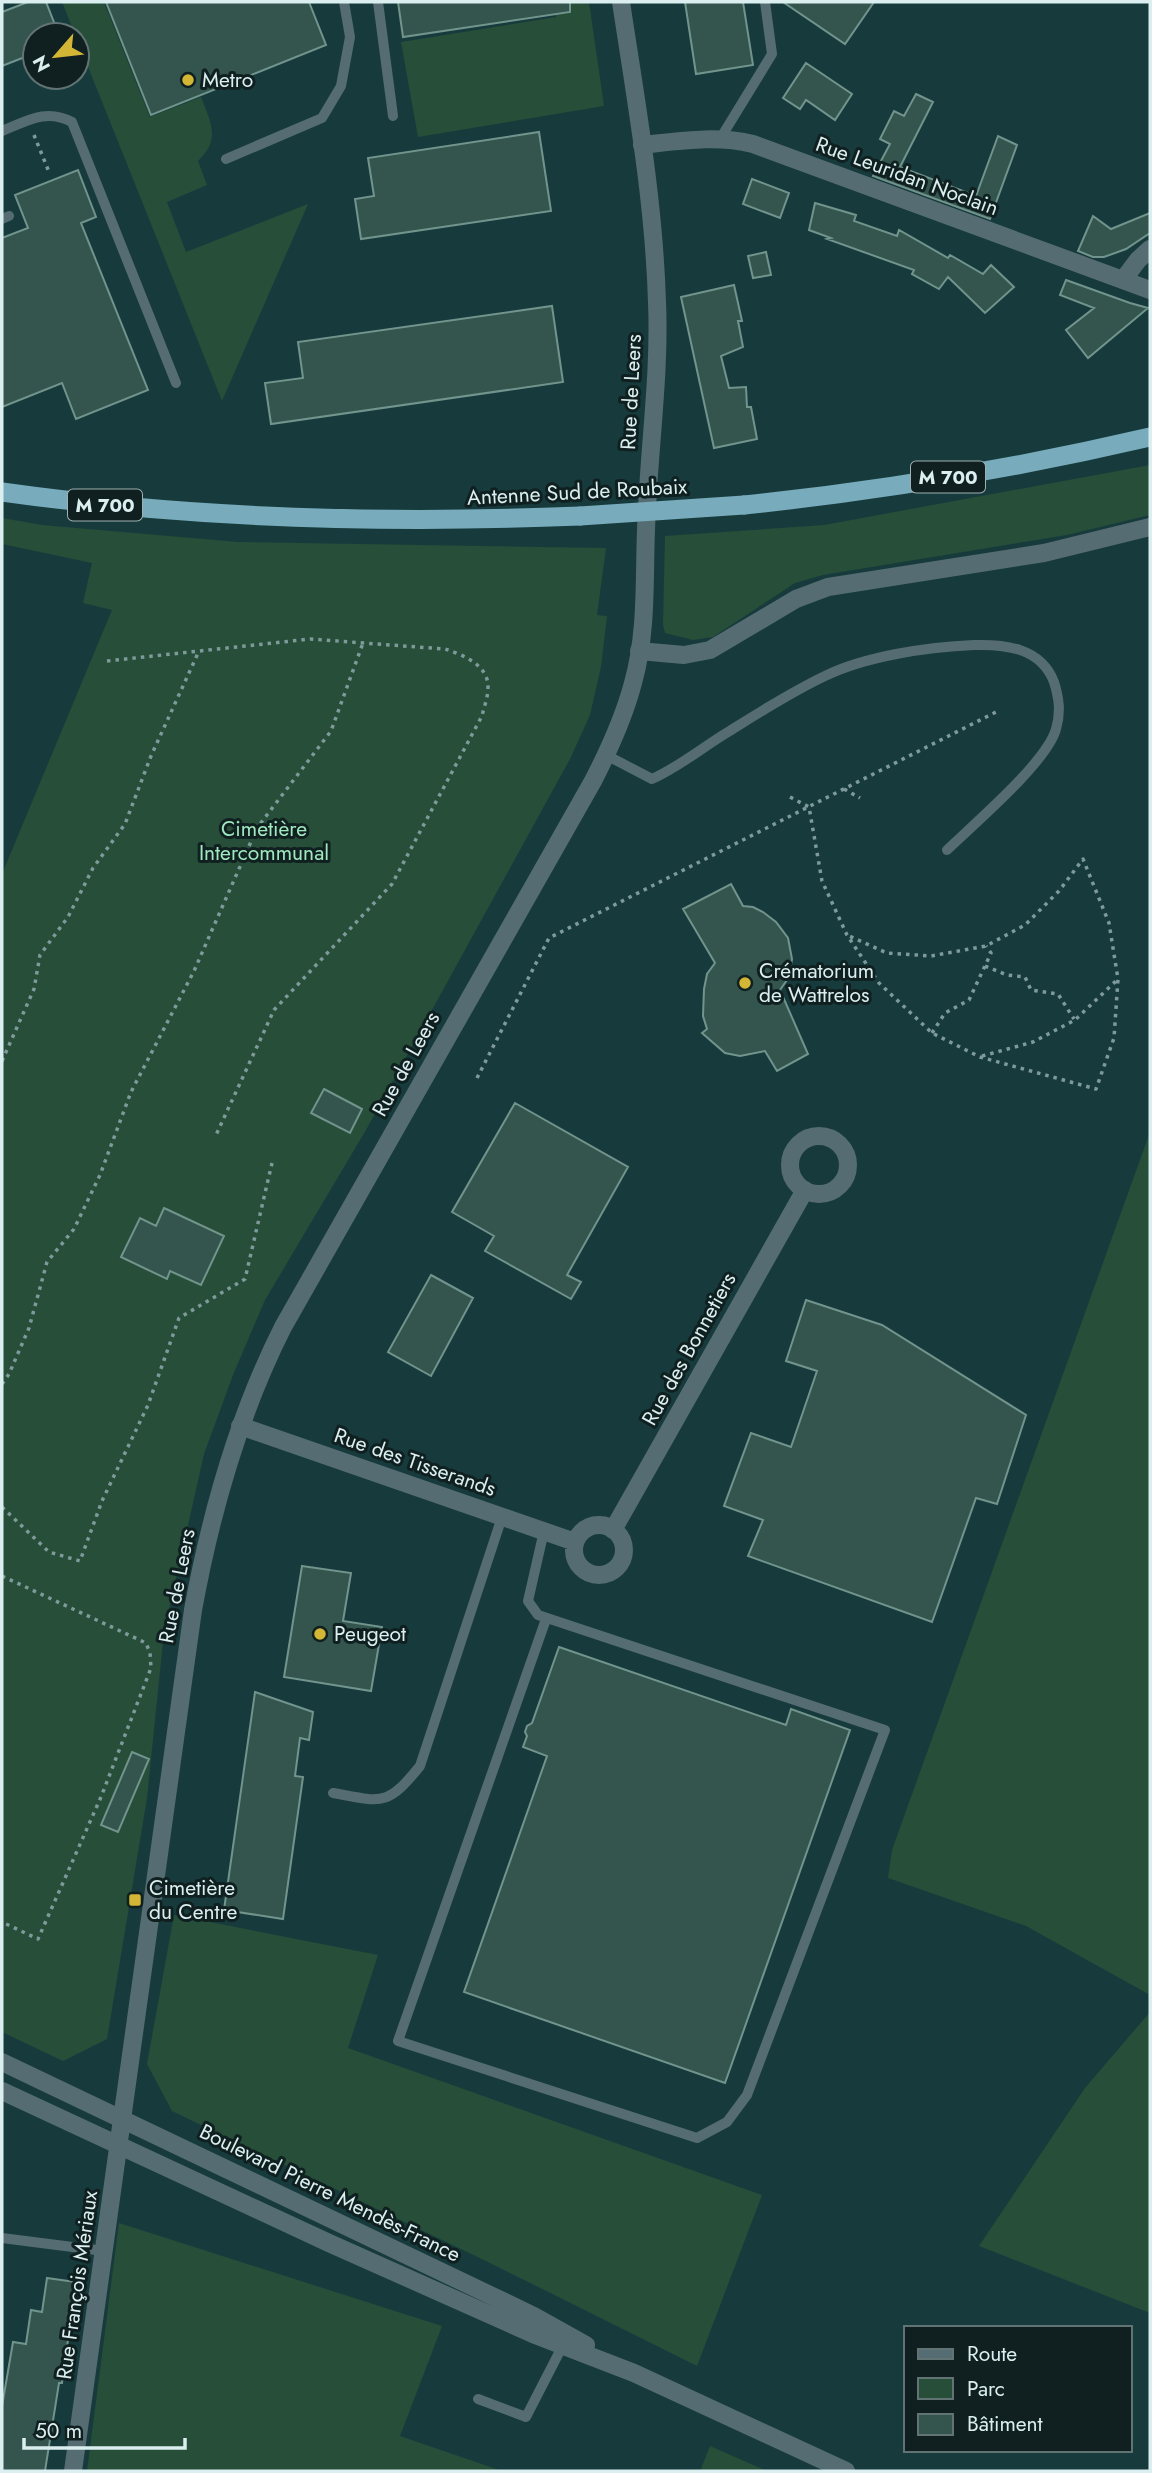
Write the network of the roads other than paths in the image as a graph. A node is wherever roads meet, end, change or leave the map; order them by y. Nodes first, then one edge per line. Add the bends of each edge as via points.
1 (344, 2) edge
2 (378, 2) edge
3 (621, 2) edge
4 (765, 2) edge
5 (393, 116) dead end
6 (2, 131) edge
7 (720, 139) junction
8 (642, 145) junction
9 (226, 159) dead end
10 (1150, 249) edge
11 (1123, 280) junction
12 (1150, 290) edge
13 (176, 383) dead end
14 (1150, 437) edge
15 (2, 492) edge
16 (1150, 527) edge
17 (639, 651) junction
18 (606, 755) junction
19 (947, 850) dead end
20 (805, 1190) dead end
21 (240, 1426) junction
22 (502, 1517) junction
23 (613, 1530) junction
24 (544, 1531) junction
25 (575, 1542) junction
26 (546, 1619) junction
27 (333, 1793) dead end
28 (2, 2062) edge
29 (2, 2091) edge
30 (123, 2119) junction
31 (120, 2146) junction
32 (2, 2238) edge
33 (104, 2251) junction
34 (566, 2340) junction
35 (478, 2399) dead end
36 (73, 2471) edge
37 (846, 2471) edge

1 - 9 lane via 350,37 341,86 321,118
2 - 5 lane
3 - 8 street, Rue de Leers
4 - 7 lane via 772,54
6 - 13 lane via 41,116 59,115 72,122
7 - 8 street, Rue Leuridan Noclain
7 - 11 street, Rue Leuridan Noclain via 767,149
8 - 17 street, Rue de Leers via 658,338
10 - 11 street
11 - 12 street, Rue Leuridan Noclain
14 - 15 highway, Antenne Sud de Roubaix / M 700, bridge via 819,497 580,516 371,520 234,516
16 - 17 street via 1044,553 828,587 796,599 709,650 684,655
17 - 18 street, Rue de Leers via 626,709
18 - 19 lane via 652,779 827,675 935,647 1012,646 1032,654 1051,677 1060,700 1056,731 1034,765
18 - 21 street, Rue de Leers via 283,1327
20 - 23 street, Rue des Bonnetiers
21 - 22 street, Rue des Tisserands
21 - 30 street, Rue de Leers via 193,1610
22 - 24 street, Rue des Tisserands
22 - 27 lane via 420,1766 401,1790 377,1801
23 - 25 street via 591,1526
23 - 25 street via 620,1536 623,1552 617,1567 602,1575 580,1566
24 - 25 street, Rue des Tisserands
24 - 26 lane via 528,1601
26 - 26 lane via 885,1730 747,2095 727,2122 697,2138 398,2041
28 - 30 street, Boulevard Pierre Mendès-France
29 - 31 street, Boulevard Pierre Mendès-France
30 - 31 street, Rue de Leers
30 - 34 street, Boulevard Pierre Mendès-France
31 - 33 street, Rue François Mériaux
31 - 34 street, Boulevard Pierre Mendès-France via 329,2244
32 - 33 lane
33 - 36 street, Rue François Mériaux
34 - 35 lane via 526,2417
34 - 37 street, Boulevard Pierre Mendès-France

